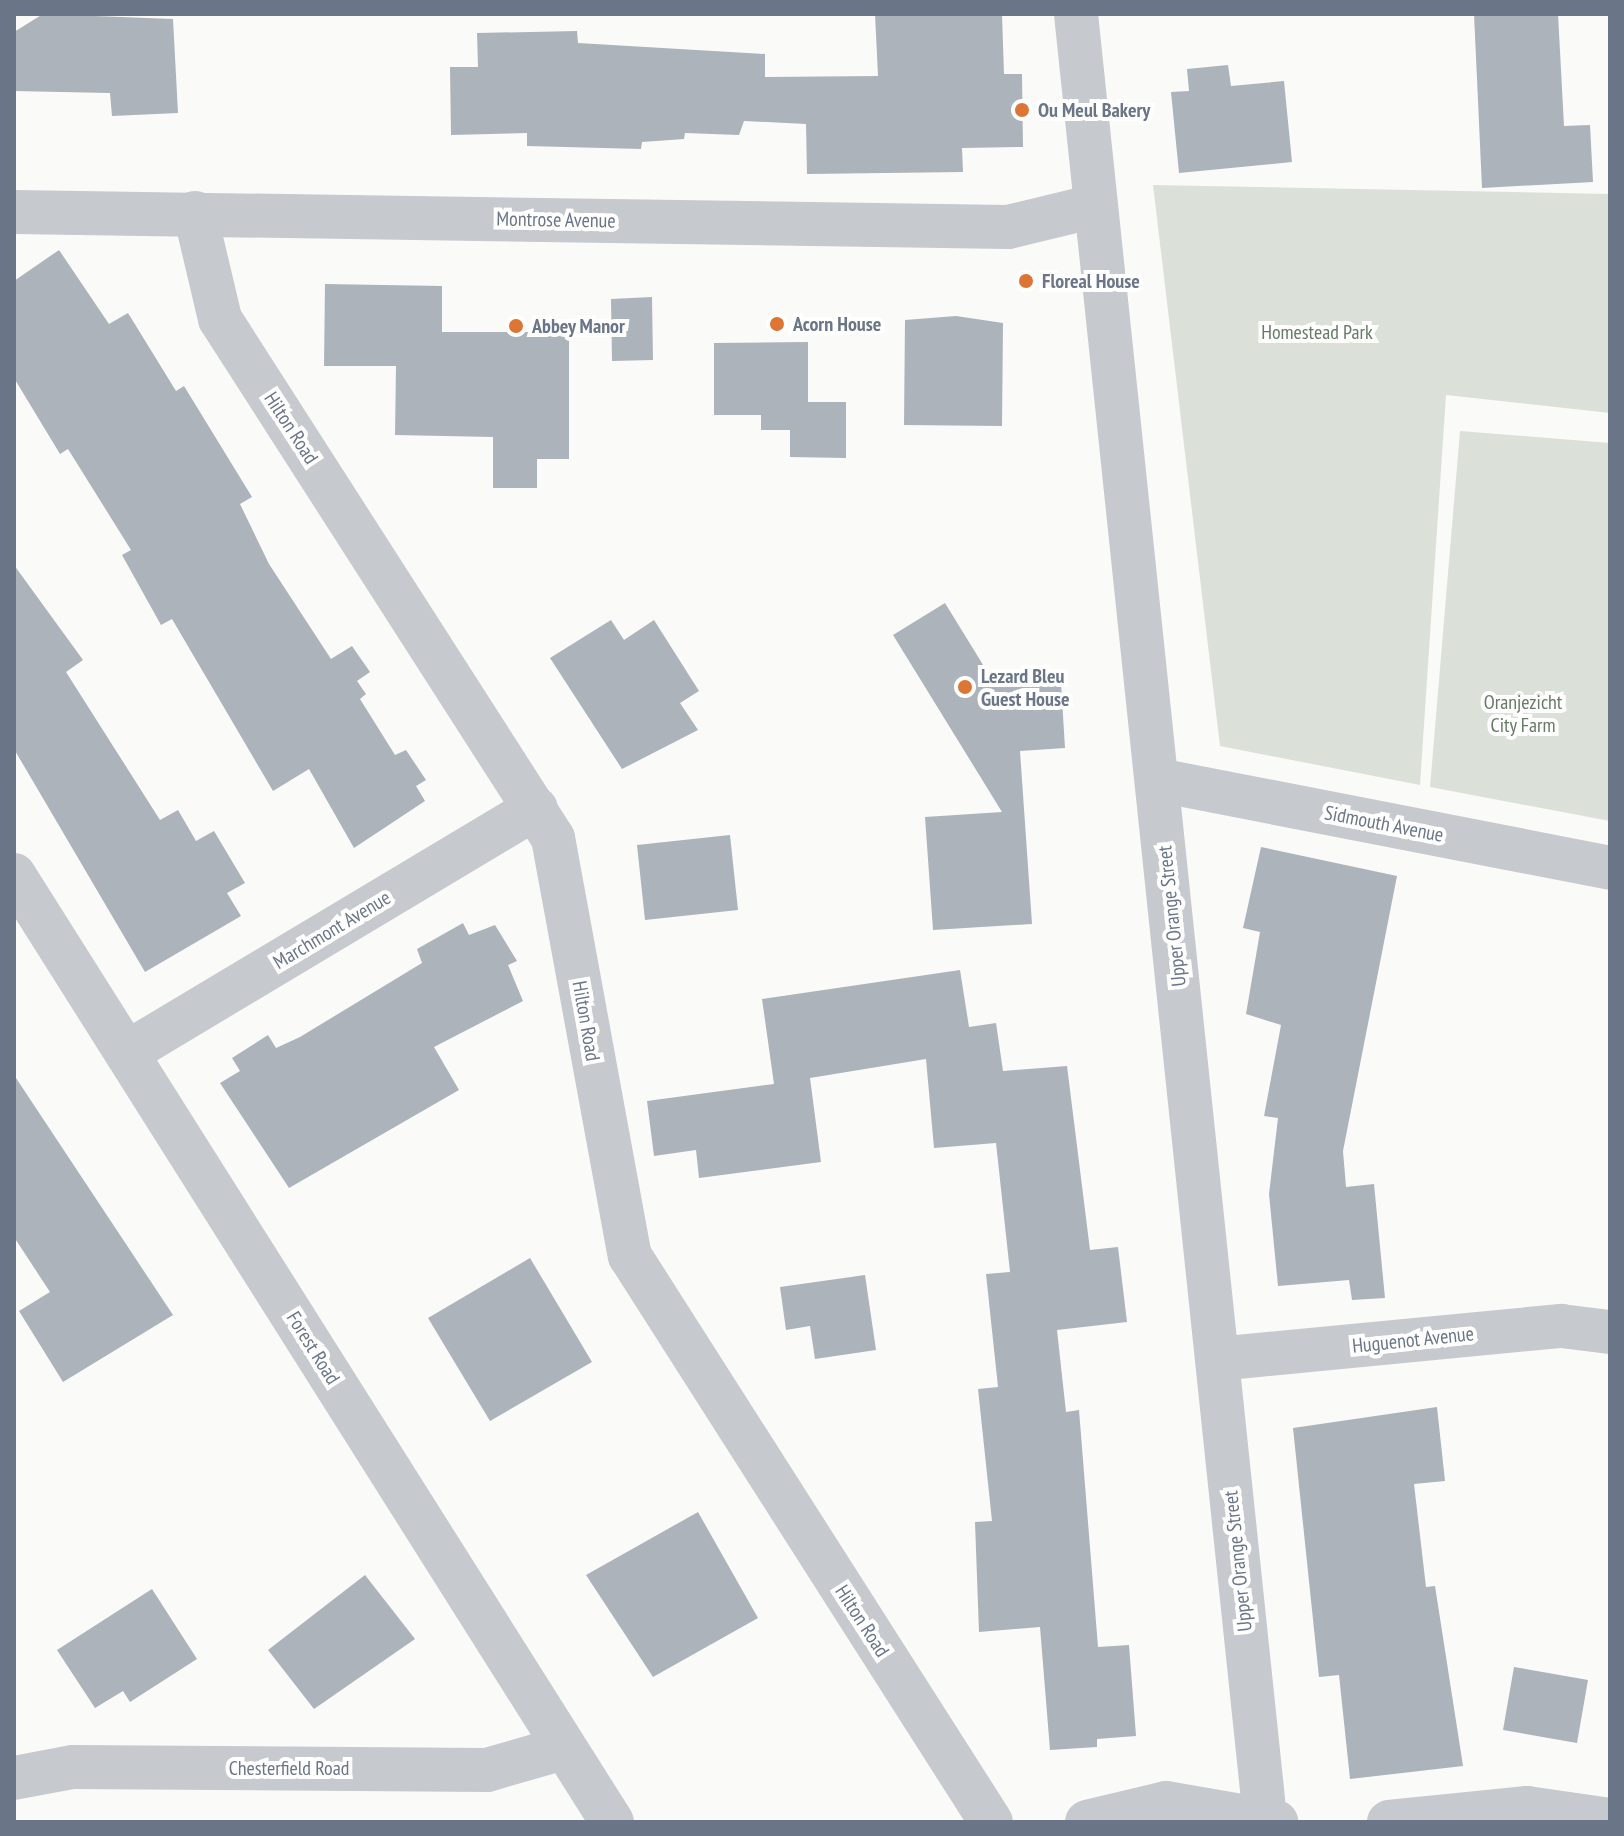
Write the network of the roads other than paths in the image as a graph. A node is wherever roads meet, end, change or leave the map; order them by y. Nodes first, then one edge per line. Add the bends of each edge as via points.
1 (1076, 14) edge
2 (1095, 206) junction
3 (14, 212) edge
4 (195, 213) junction
5 (1158, 780) junction
6 (536, 808) junction
7 (1610, 868) edge
8 (14, 875) edge
9 (128, 1052) junction
10 (1610, 1332) edge
11 (1217, 1359) junction
12 (563, 1748) junction
13 (14, 1778) edge
14 (1271, 1820) edge
15 (1610, 1820) edge
16 (612, 1822) edge
17 (991, 1822) edge
18 (1087, 1822) edge
19 (1389, 1822) edge

1 - 2 street, Upper Orange Street
2 - 4 street, Montrose Avenue via 1008,227
2 - 5 street, Upper Orange Street
3 - 4 street, Montrose Avenue
4 - 6 street, Hilton Road via 220,319
5 - 7 street, Sidmouth Avenue
5 - 11 street, Upper Orange Street
6 - 9 street, Marchmont Avenue
6 - 17 street, Hilton Road via 553,838 630,1256
8 - 9 street, Forest Road
9 - 12 street, Forest Road
10 - 11 street, Huguenot Avenue via 1561,1326
11 - 14 street, Upper Orange Street
12 - 13 street, Chesterfield Road via 487,1770 73,1767
12 - 16 street, Forest Road
14 - 18 street via 1166,1803
15 - 19 street via 1527,1808

